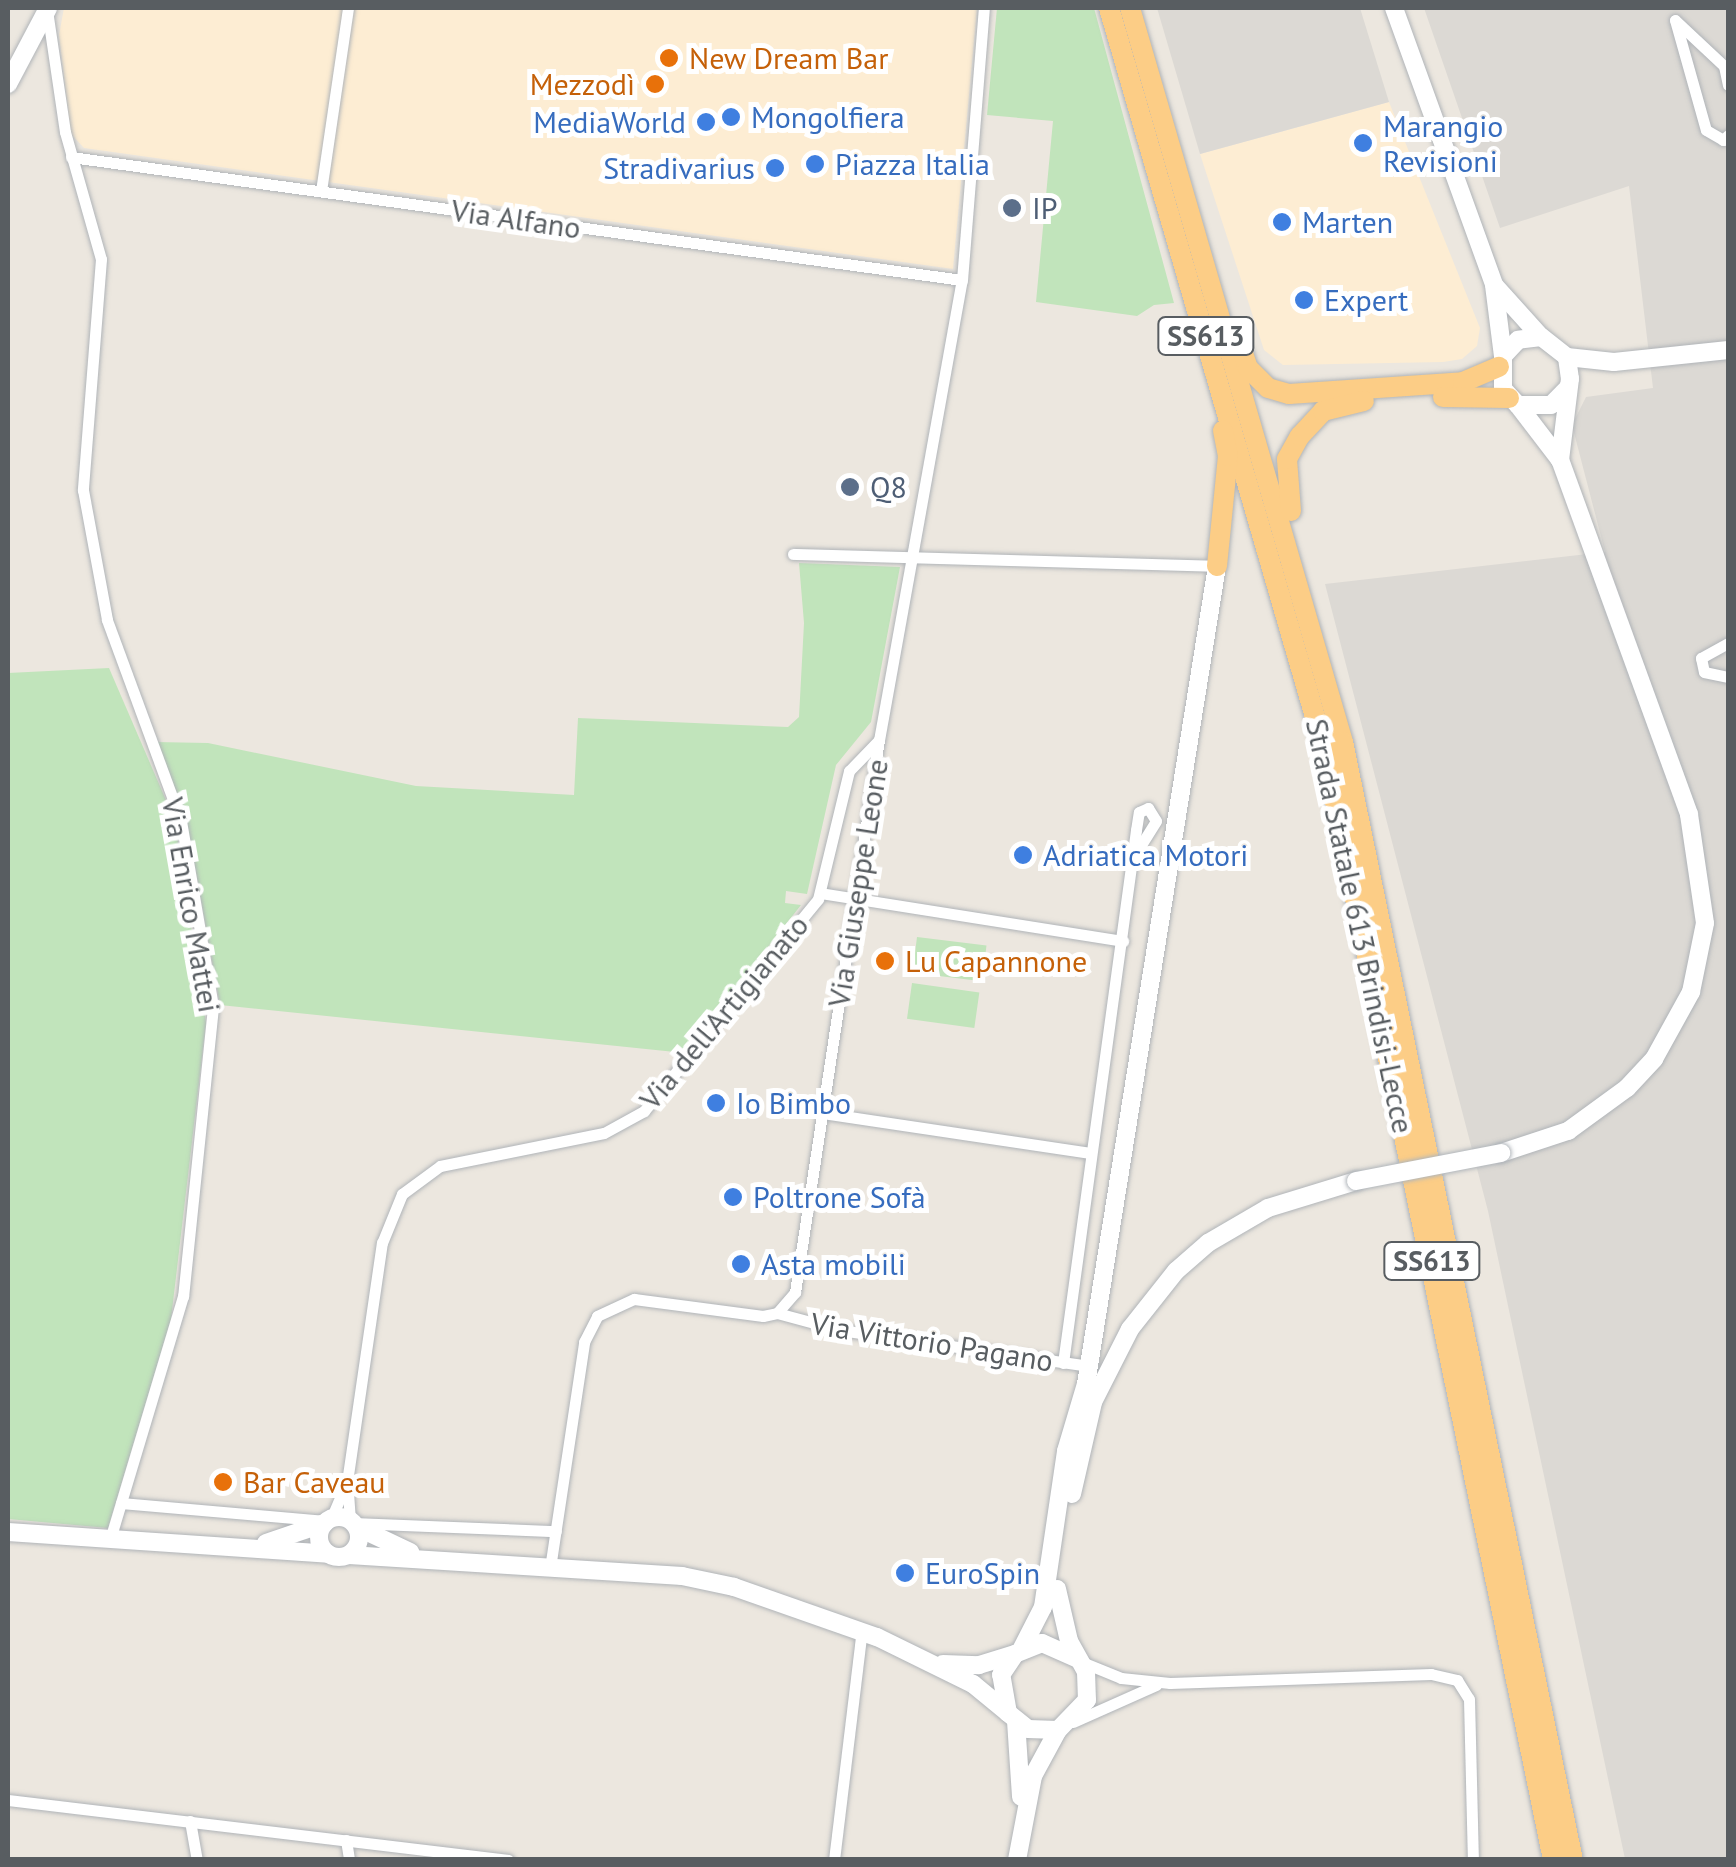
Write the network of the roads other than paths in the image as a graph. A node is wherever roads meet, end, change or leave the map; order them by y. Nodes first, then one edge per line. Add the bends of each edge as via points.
1 (348, 8) edge
2 (984, 8) edge
3 (1108, 8) edge
4 (1130, 8) edge
5 (1394, 8) edge
6 (48, 9) edge
7 (1673, 14) edge
8 (8, 82) edge
9 (1728, 85) edge
10 (1728, 135) edge
11 (71, 156) junction
12 (1181, 178) junction
13 (322, 191) junction
14 (1186, 268) junction
15 (962, 280) junction
16 (1494, 285) junction
17 (1540, 337) junction
18 (1728, 350) edge
19 (1567, 356) junction
20 (1501, 361) junction
21 (1614, 362) junction
22 (1569, 384) junction
23 (1514, 401) junction
24 (1560, 460) junction
25 (793, 554) dead end
26 (912, 558) junction
27 (1217, 566) junction
28 (1728, 643) edge
29 (1316, 645) junction
30 (1728, 677) edge
31 (880, 740) junction
32 (1138, 850) dead end
33 (820, 893) junction
34 (855, 900) junction
35 (1122, 941) junction
36 (824, 1113) junction
37 (1090, 1153) junction
38 (776, 1313) junction
39 (1063, 1363) junction
40 (1090, 1366) junction
41 (347, 1482) junction
42 (122, 1503) junction
43 (341, 1522) junction
44 (556, 1531) junction
45 (8, 1532) edge
46 (110, 1540) junction
47 (241, 1549) junction
48 (328, 1554) junction
49 (349, 1554) junction
50 (439, 1561) junction
51 (550, 1568) junction
52 (1057, 1589) junction
53 (862, 1630) junction
54 (1022, 1650) junction
55 (913, 1654) junction
56 (1078, 1659) junction
57 (1170, 1682) junction
58 (1012, 1717) junction
59 (1064, 1727) junction
60 (8, 1800) edge
61 (190, 1820) junction
62 (346, 1840) junction
63 (1017, 1858) edge
64 (197, 1860) edge
65 (349, 1860) edge
66 (508, 1860) edge
67 (834, 1860) edge
68 (1473, 1860) edge
69 (1553, 1860) edge
70 (1573, 1860) edge

1 - 13 street
2 - 15 street, Via Giuseppe Leone
3 - 14 highway, Strada Statale 613 Brindisi-Lecce / SS613
4 - 12 highway, Strada Statale 613 Brindisi-Lecce / SS613
5 - 16 street
6 - 8 street
6 - 11 street, Via Enrico Mattei
7 - 9 street via 1724,66
7 - 10 street via 1706,130 1723,140
11 - 13 street, Via Alfano
11 - 42 street, Via Enrico Mattei via 101,259 83,490 107,620 181,821 213,1020 183,1296
12 - 20 highway via 1203,217 1248,368 1268,388 1322,395 1463,382
12 - 29 highway, Strada Statale 613 Brindisi-Lecce / SS613
13 - 15 street, Via Alfano
14 - 27 highway via 1184,292 1228,456
14 - 69 highway, Strada Statale 613 Brindisi-Lecce / SS613 via 1324,748
15 - 26 street, Via Giuseppe Leone
16 - 17 street
16 - 20 street
17 - 19 street
17 - 20 street via 1518,340
18 - 21 street
19 - 21 street
19 - 22 street
20 - 23 street
21 - 22 street
22 - 23 street via 1551,405
22 - 24 street
23 - 24 street
23 - 29 highway via 1360,401 1322,411 1300,436 1286,460 1285,488 1315,598
24 - 52 street, bridge via 1689,814 1705,922 1691,992 1654,1059 1597,1113 1568,1130 1501,1153 1356,1181 1268,1208 1208,1242 1154,1296 1093,1402
25 - 26 street
26 - 27 street
26 - 31 street, Via Giuseppe Leone
27 - 40 street
28 - 30 street via 1701,658 1704,672 1716,680
29 - 70 highway, Strada Statale 613 Brindisi-Lecce / SS613 via 1343,742
31 - 33 street, Via dell'Artigianato via 849,771
31 - 34 street, Via Giuseppe Leone
32 - 35 street
33 - 34 street
33 - 41 street, Via dell'Artigianato via 644,1111 604,1132 440,1166 402,1194 382,1244
34 - 35 street
34 - 36 street, Via Giuseppe Leone
35 - 37 street
36 - 37 street
36 - 38 street, Via Giuseppe Leone via 795,1292
37 - 39 street
38 - 39 street, Via Vittorio Pagano via 840,1330
38 - 44 street via 634,1299 597,1316 584,1342
39 - 40 street, Via Vittorio Pagano
40 - 54 street via 1066,1450 1043,1607
41 - 43 street, Via dell'Artigianato
41 - 43 street, Via dell'Artigianato
42 - 43 street
42 - 46 street, Via Enrico Mattei
43 - 44 street
43 - 47 street
43 - 48 street via 319,1539
43 - 49 street via 359,1542
43 - 50 street
44 - 51 street
45 - 46 street
46 - 47 street
47 - 48 street
48 - 49 street
49 - 50 street
50 - 51 street
51 - 53 street via 682,1576 785,1601
52 - 54 street via 1048,1622
52 - 56 street
53 - 55 street
53 - 67 street
54 - 55 street via 963,1666
54 - 56 street via 1056,1645
54 - 58 street via 1000,1688
55 - 58 street via 974,1684
56 - 57 street via 1121,1678
56 - 59 street via 1089,1686
57 - 59 street via 1128,1692
57 - 68 street via 1430,1674 1457,1680 1469,1699
58 - 59 street via 1028,1729
58 - 63 street
59 - 63 street via 1033,1776
60 - 61 street
61 - 62 street
61 - 64 street
62 - 65 street
62 - 66 street

